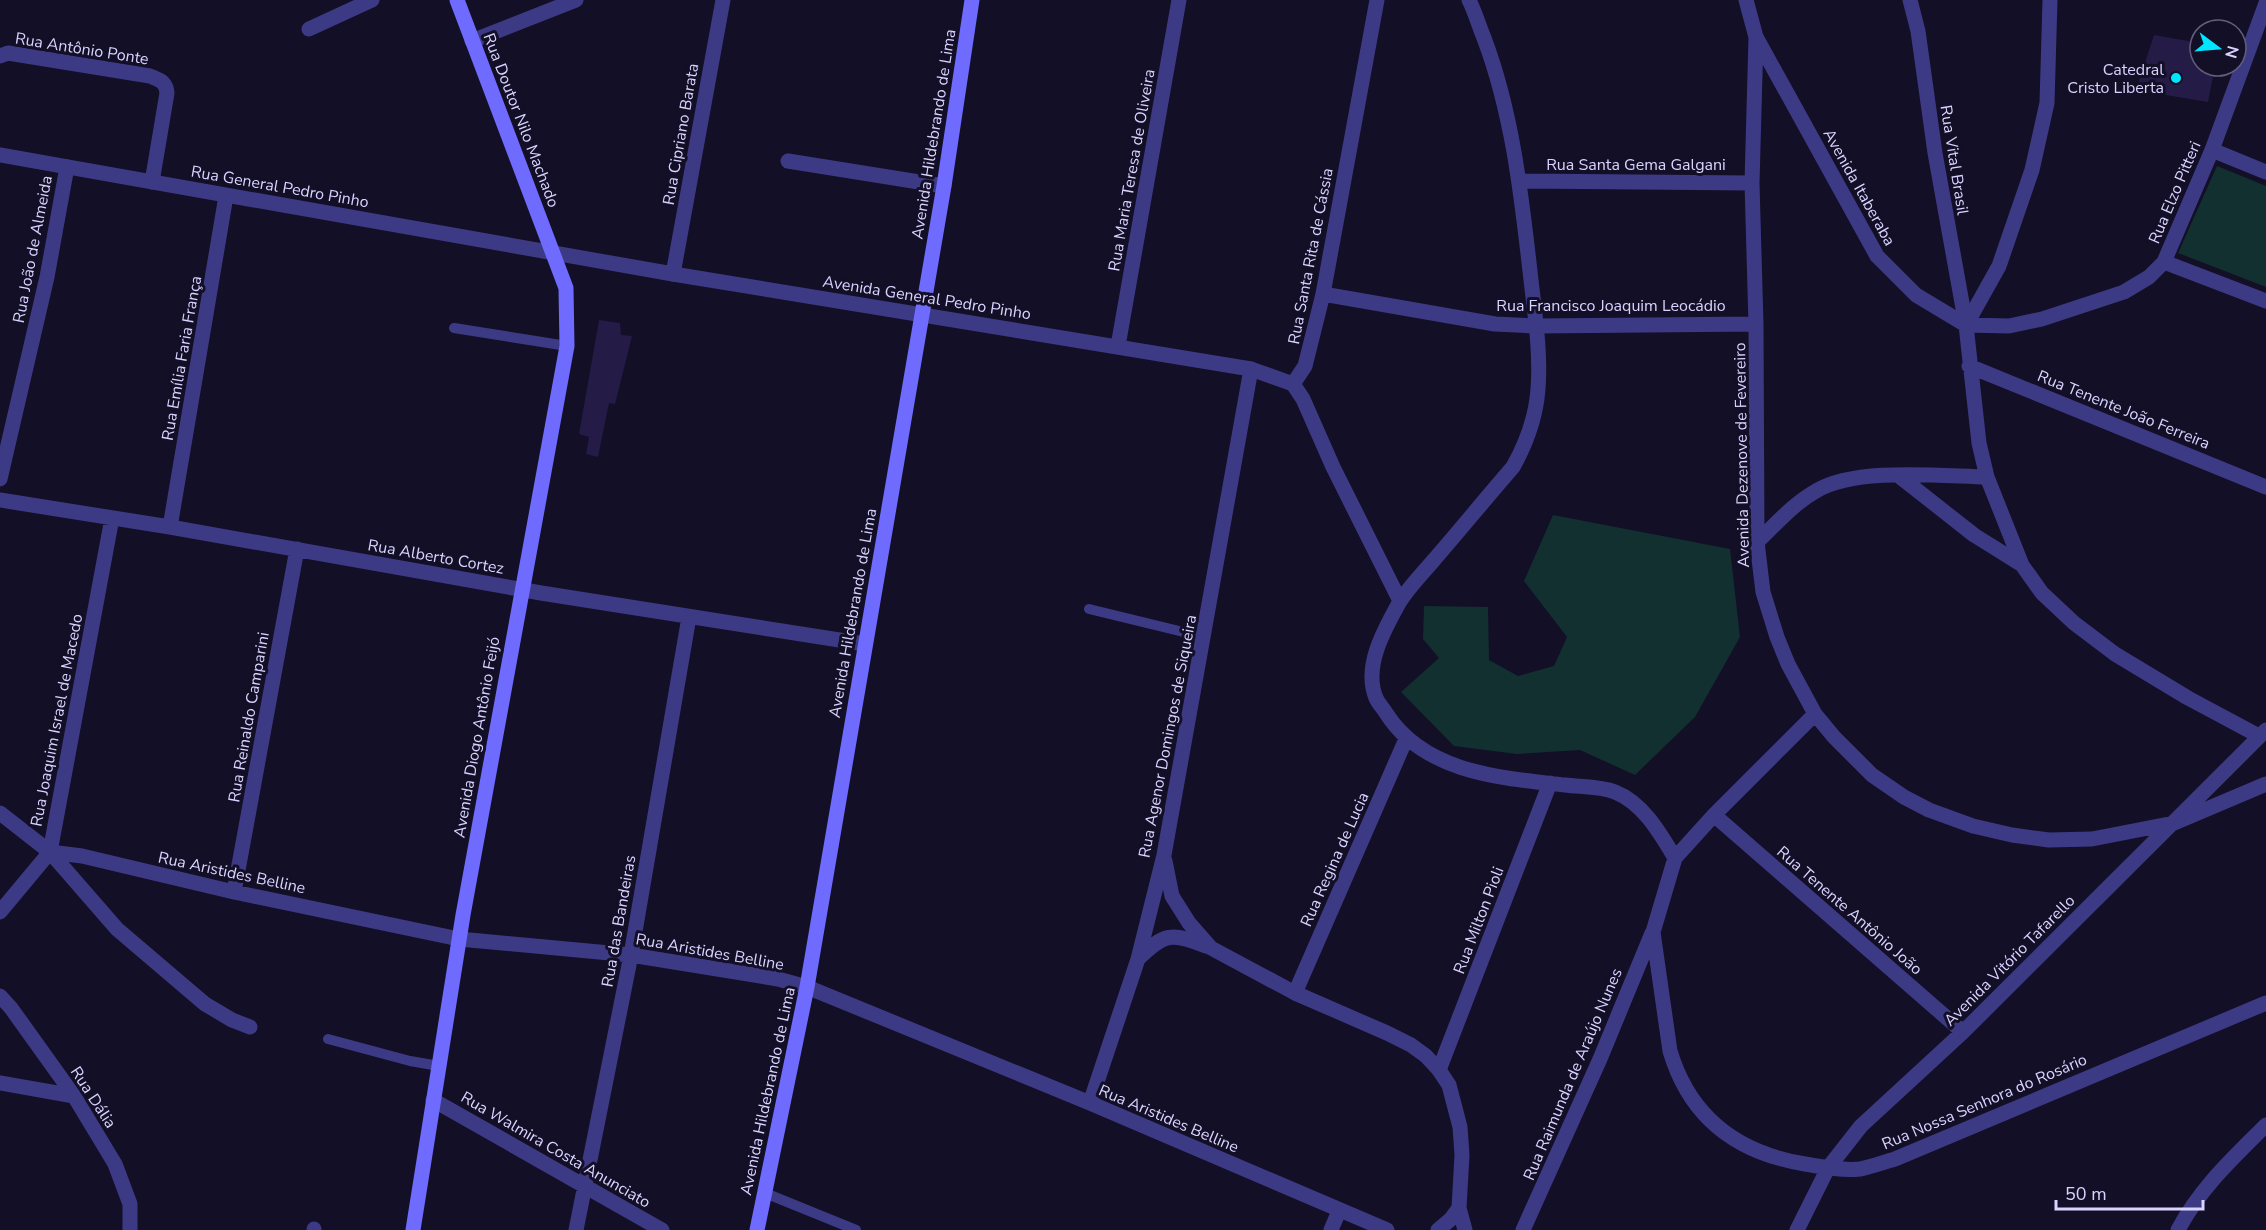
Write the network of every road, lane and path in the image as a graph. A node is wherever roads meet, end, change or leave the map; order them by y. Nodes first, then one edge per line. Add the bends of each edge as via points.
1 (372, 0) edge
2 (457, 0) edge
3 (576, 0) edge
4 (723, 0) edge
5 (972, 0) edge
6 (1179, 0) edge
7 (1377, 0) edge
8 (1469, 0) edge
9 (1746, 0) edge
10 (1910, 0) edge
11 (2050, 0) edge
12 (2266, 3) edge
13 (309, 28) dead end
14 (1756, 37) junction
15 (472, 41) junction
16 (0, 56) edge
17 (2212, 150) junction
18 (0, 155) edge
19 (788, 161) dead end
20 (67, 167) junction
21 (2266, 172) edge
22 (1520, 181) junction
23 (152, 182) junction
24 (1752, 183) junction
25 (944, 186) junction
26 (226, 195) junction
27 (554, 253) junction
28 (2164, 262) junction
29 (673, 274) junction
30 (1323, 294) junction
31 (2266, 301) edge
32 (921, 314) junction
33 (1756, 324) junction
34 (1966, 325) junction
35 (1536, 326) junction
36 (454, 328) dead end
37 (567, 346) junction
38 (1118, 346) junction
39 (1969, 366) junction
40 (1251, 369) junction
41 (1293, 384) junction
42 (1899, 476) junction
43 (1987, 477) junction
44 (0, 479) edge
45 (2266, 487) edge
46 (0, 500) edge
47 (112, 518) junction
48 (170, 527) junction
49 (1757, 542) junction
50 (297, 549) junction
51 (2022, 565) junction
52 (521, 590) junction
53 (1400, 601) junction
54 (1089, 609) dead end
55 (689, 617) junction
56 (1204, 637) junction
57 (865, 644) junction
58 (1815, 714) junction
59 (2263, 733) edge
60 (1406, 739) junction
61 (1550, 783) junction
62 (2266, 784) edge
63 (0, 813) edge
64 (1714, 815) junction
65 (2174, 822) junction
66 (50, 852) junction
67 (1164, 855) junction
68 (1675, 858) junction
69 (234, 892) junction
70 (0, 912) edge
71 (1653, 932) junction
72 (459, 939) junction
73 (1211, 948) junction
74 (631, 955) junction
75 (1138, 959) junction
76 (807, 987) junction
77 (1294, 993) junction
78 (0, 996) edge
79 (2266, 1004) edge
80 (250, 1027) dead end
81 (1963, 1032) junction
82 (328, 1039) dead end
83 (439, 1066) junction
84 (1439, 1070) junction
85 (0, 1083) edge
86 (74, 1096) junction
87 (433, 1100) junction
88 (1090, 1103) junction
89 (2266, 1125) edge
90 (1828, 1168) junction
91 (584, 1187) junction
92 (765, 1193) junction
93 (1459, 1208) junction
94 (1339, 1210) junction
95 (130, 1230) edge
96 (413, 1230) edge
97 (576, 1230) edge
98 (662, 1230) edge
99 (757, 1230) edge
100 (856, 1230) edge
101 (1331, 1230) edge
102 (1388, 1230) edge
103 (1438, 1230) edge
104 (1465, 1230) edge
105 (1523, 1230) edge
106 (1797, 1230) edge
107 (2178, 1230) edge

1 - 13 street
2 - 15 main road, Rua Doutor Nilo Machado
3 - 15 street
4 - 29 street, Rua Cipriano Barata
5 - 25 main road, Avenida Hildebrando de Lima
6 - 38 street, Rua Maria Teresa de Oliveira
7 - 30 street, Rua Santa Rita de Cássia
8 - 22 street via 1497,72
9 - 14 street, Avenida Dezenove de Fevereiro
10 - 34 street, Rua Vital Brasil
11 - 34 street via 2048,103 2032,170 1999,266
12 - 17 street, Rua Elzo Pitteri
14 - 24 street, Avenida Dezenove de Fevereiro
14 - 34 street, Avenida Itaberaba via 1876,256 1916,295
15 - 27 main road, Rua Doutor Nilo Machado
16 - 23 street, Rua Antônio Ponte via 8,53 162,81 167,93
17 - 21 street
17 - 28 street, Rua Elzo Pitteri
18 - 20 street, Rua General Pedro Pinho
19 - 25 street
20 - 23 street, Rua General Pedro Pinho
20 - 44 street, Rua João de Almeida via 47,278
22 - 24 street, Rua Santa Gema Galgani
22 - 35 street
23 - 26 street, Rua General Pedro Pinho
24 - 33 street, Avenida Dezenove de Fevereiro
25 - 32 main road, Avenida Hildebrando de Lima
26 - 27 street, Rua General Pedro Pinho
26 - 48 street, Rua Emília Faria França
27 - 29 street, Avenida General Pedro Pinho
27 - 37 main road, Avenida Diogo Antônio Feijó via 566,288
28 - 31 street
28 - 34 street, Rua Elzo Pitteri via 2124,292 2042,319 2009,326
29 - 32 street, Avenida General Pedro Pinho
30 - 35 street, Rua Francisco Joaquim Leocádio via 1495,324
30 - 41 street, Rua Santa Rita de Cássia via 1305,366
32 - 38 street, Avenida General Pedro Pinho
32 - 57 main road, Avenida Hildebrando de Lima
33 - 35 street, Rua Francisco Joaquim Leocádio
33 - 49 street, Avenida Dezenove de Fevereiro
34 - 39 street, Rua Vital Brasil
35 - 53 street via 1539,387 1520,454
36 - 37 lane
37 - 52 main road, Avenida Diogo Antônio Feijó
38 - 40 street, Avenida General Pedro Pinho
39 - 43 street, Rua Vital Brasil
39 - 45 street, Rua Tenente João Ferreira
40 - 41 street, Avenida General Pedro Pinho
40 - 56 street, Rua Agenor Domingos de Siqueira
41 - 53 street
42 - 43 street
42 - 49 street via 1853,477 1832,482 1801,500
42 - 51 street via 1974,535
43 - 51 street, Rua Vital Brasil
46 - 47 street, Rua Alberto Cortez
47 - 48 street, Rua Alberto Cortez
47 - 66 street, Rua Joaquim Israel de Macedo
48 - 50 street, Rua Alberto Cortez
49 - 58 street, Avenida Dezenove de Fevereiro via 1763,592 1777,637
50 - 52 street, Rua Alberto Cortez
50 - 69 street, Rua Reinaldo Camparini
51 - 59 street via 2042,593 2115,654 2188,698
52 - 55 street, Rua Alberto Cortez
52 - 72 main road, Avenida Diogo Antônio Feijó
53 - 60 street via 1378,644 1372,671 1376,698
54 - 56 lane
55 - 57 street, Rua Alberto Cortez
55 - 74 street, Rua das Bandeiras
56 - 67 street, Rua Agenor Domingos de Siqueira
57 - 76 main road, Avenida Hildebrando de Lima
58 - 64 street
58 - 65 street, Avenida Dezenove de Fevereiro via 1872,775 1904,798 1973,826 2049,840 2092,839
59 - 65 street, Avenida Vitório Tafarello
60 - 61 street via 1433,757 1472,771
60 - 77 street, Rua Regina de Lucia
61 - 68 street via 1603,789 1631,800 1661,834
61 - 84 street, Rua Milton Pioli
62 - 65 street
63 - 66 street
64 - 68 street
64 - 81 street, Rua Tenente Antônio João
65 - 81 street, Avenida Vitório Tafarello
66 - 69 street, Rua Aristides Belline
66 - 70 street, Rua Joaquim Israel de Macedo
66 - 80 street via 117,929 205,1004
67 - 73 street via 1172,896
67 - 75 street, Rua Agenor Domingos de Siqueira
68 - 71 street, Rua Nossa Senhora do Rosário
69 - 72 street, Rua Aristides Belline
71 - 90 street, Rua Nossa Senhora do Rosário via 1670,1051 1675,1069 1702,1113 1727,1136 1754,1150
71 - 105 street, Rua Raimunda de Araújo Nunes
72 - 74 street, Rua Aristides Belline
72 - 83 main road, Avenida Diogo Antônio Feijó
73 - 75 street via 1169,936
73 - 77 street
74 - 76 street, Rua Aristides Belline
74 - 91 street, Rua das Bandeiras
75 - 88 street, Rua Agenor Domingos de Siqueira
76 - 88 street, Rua Aristides Belline
76 - 92 main road, Avenida Hildebrando de Lima
77 - 84 street via 1411,1045
78 - 86 street, Rua Dália
79 - 90 street, Rua Nossa Senhora do Rosário via 1895,1159 1859,1168
81 - 90 street, Avenida Vitório Tafarello via 1862,1126
82 - 83 lane
83 - 87 main road, Avenida Diogo Antônio Feijó
84 - 93 street via 1449,1085 1460,1127
85 - 86 street
86 - 95 street, Rua Dália via 115,1164 130,1204
87 - 91 street, Rua Walmira Costa Anunciato
87 - 96 main road, Avenida Diogo Antônio Feijó
88 - 94 street, Rua Aristides Belline
89 - 107 street via 2206,1186
90 - 106 street, Avenida Vitório Tafarello
91 - 97 street, Rua das Bandeiras
91 - 98 street, Rua Walmira Costa Anunciato
92 - 99 main road, Avenida Hildebrando de Lima
92 - 100 lane
93 - 103 street
93 - 104 street
94 - 101 street
94 - 102 street, Rua Aristides Belline

